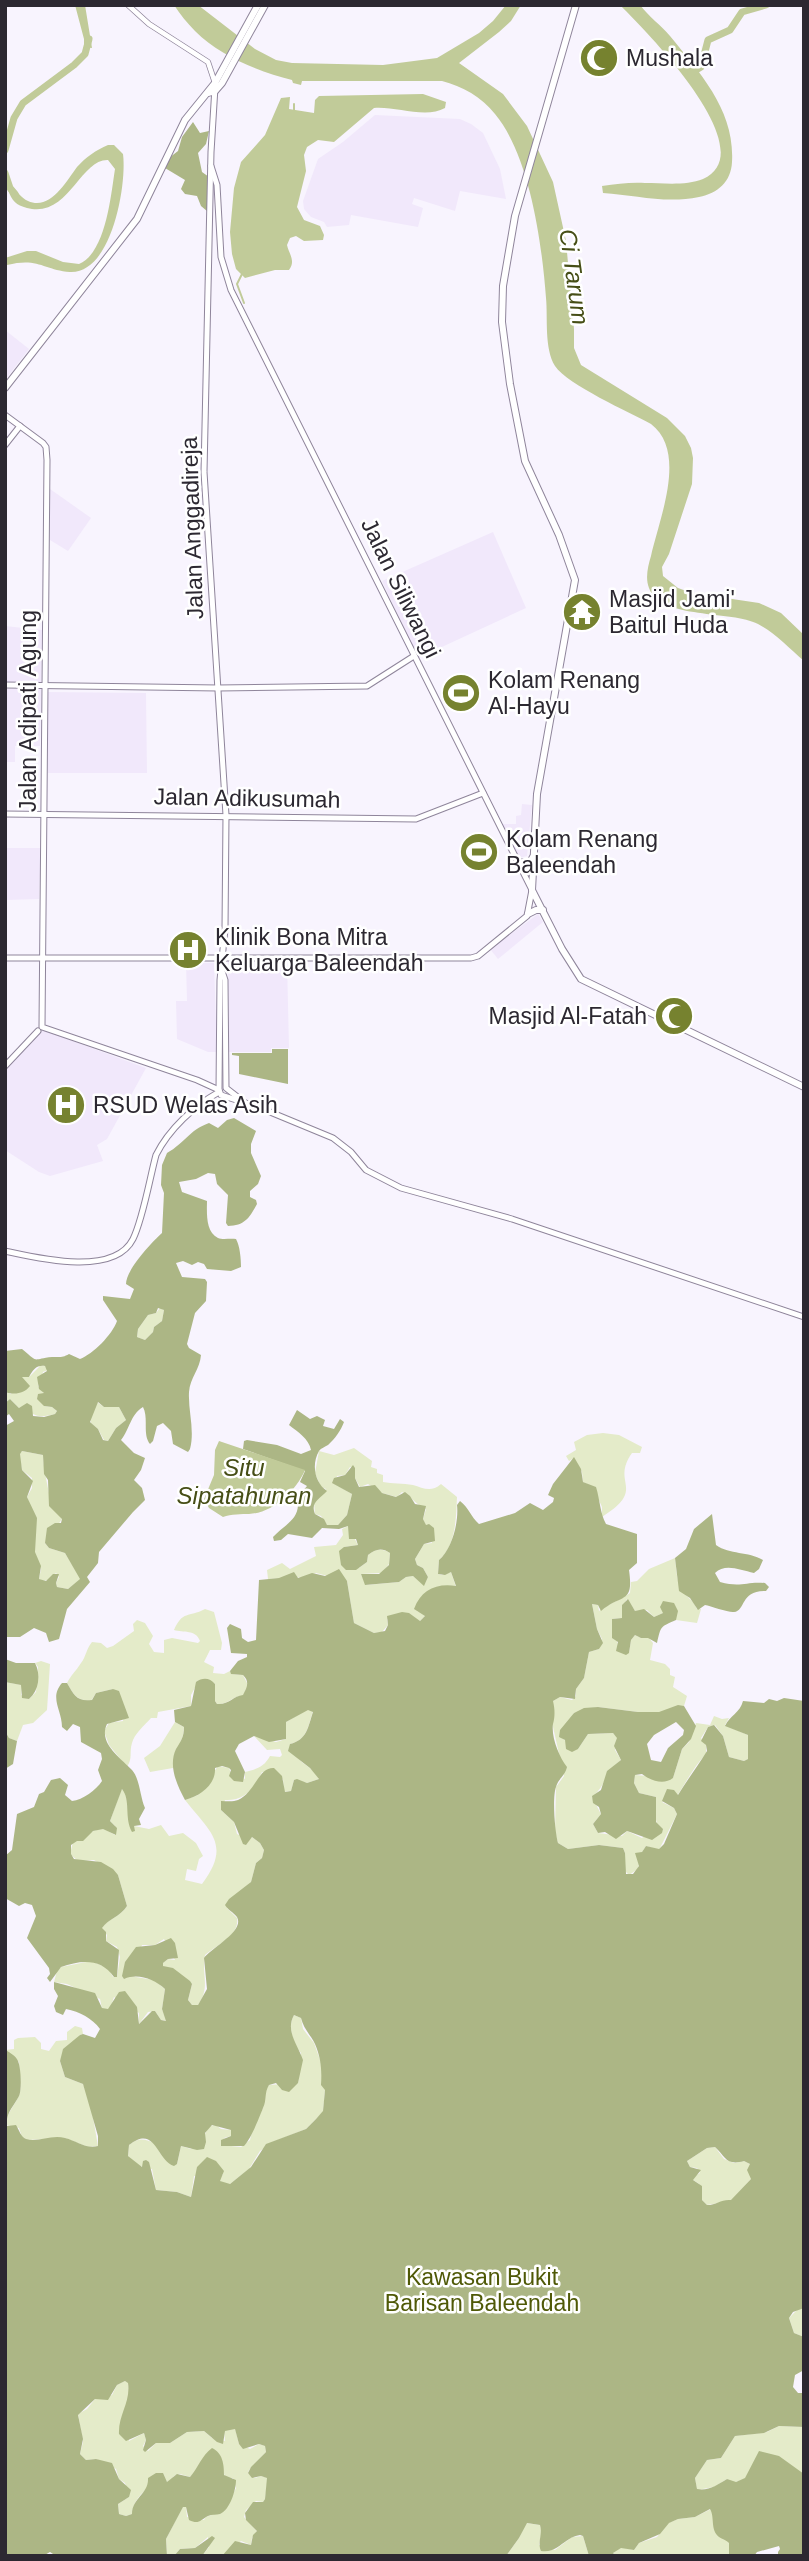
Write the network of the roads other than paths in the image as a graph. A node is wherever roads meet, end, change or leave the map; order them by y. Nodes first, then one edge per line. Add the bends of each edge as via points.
1 (128, 5) edge
2 (258, 5) edge
3 (265, 5) edge
4 (576, 5) edge
5 (253, 22) junction
6 (213, 89) junction
7 (211, 166) junction
8 (5, 388) edge
9 (5, 415) edge
10 (20, 426) junction
11 (5, 445) edge
12 (414, 656) junction
13 (5, 685) edge
14 (45, 686) junction
15 (218, 688) junction
16 (483, 793) junction
17 (5, 814) edge
18 (46, 814) junction
19 (226, 816) junction
20 (533, 857) junction
21 (519, 862) junction
22 (532, 890) junction
23 (543, 910) junction
24 (528, 914) junction
25 (5, 958) edge
26 (43, 958) junction
27 (223, 958) junction
28 (40, 1029) junction
29 (5, 1066) edge
30 (804, 1087) edge
31 (222, 1091) junction
32 (5, 1251) edge
33 (804, 1317) edge

1 - 6 street via 206,60
2 - 5 main road
3 - 5 main road
4 - 20 main road via 520,195 502,293 510,384 526,464 575,580 538,783
5 - 6 main road
6 - 7 main road, Jalan Anggadireja
6 - 8 main road via 185,120 137,219
7 - 12 main road, Jalan Siliwangi via 217,184 221,257 231,290
7 - 15 main road, Jalan Anggadireja via 204,472
9 - 10 main road, Jalan Adipati Agung
10 - 11 main road
10 - 14 main road, Jalan Adipati Agung via 46,447
12 - 15 main road via 370,685
12 - 16 main road, Jalan Siliwangi
13 - 14 main road
14 - 15 main road
14 - 18 main road, Jalan Adipati Agung
15 - 19 main road, Jalan Anggadireja
16 - 19 main road, Jalan Adikusumah via 415,819
16 - 21 main road, Jalan Siliwangi
17 - 18 main road, Jalan Adikusumah
18 - 19 main road, Jalan Adikusumah
18 - 26 main road, Jalan Adipati Agung
19 - 27 main road, Jalan Anggadireja
20 - 21 main road via 527,864
20 - 22 main road
21 - 22 main road, Jalan Siliwangi
22 - 23 main road, Jalan Siliwangi
22 - 24 main road
23 - 24 main road
23 - 30 main road, Jalan Siliwangi via 565,955 586,983
24 - 27 main road via 474,958
25 - 26 main road
26 - 27 main road
26 - 28 main road, Jalan Adipati Agung
27 - 31 main road, Jalan Anggadireja
28 - 29 main road
28 - 31 main road
31 - 32 main road via 183,1119 162,1143 134,1237 122,1250 94,1261 75,1262
31 - 33 main road via 333,1138 371,1174 401,1188 512,1219

